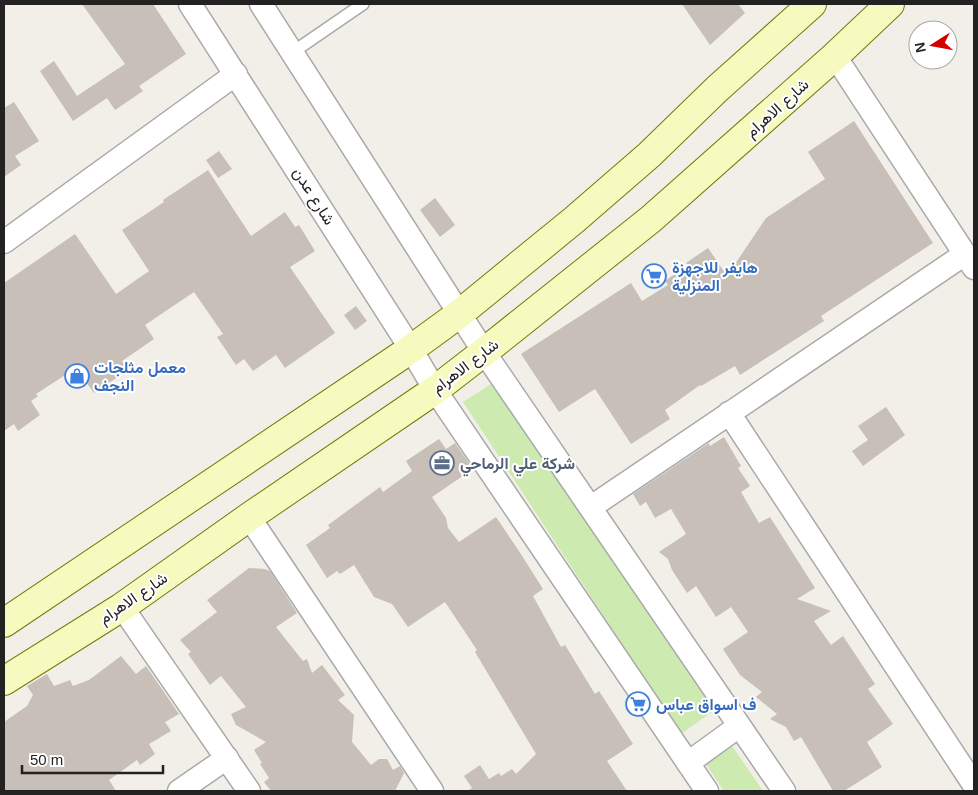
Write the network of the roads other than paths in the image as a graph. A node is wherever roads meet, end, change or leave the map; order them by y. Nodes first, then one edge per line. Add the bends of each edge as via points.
1 (190, 4) edge
2 (261, 4) edge
3 (363, 4) edge
4 (812, 4) edge
5 (890, 4) edge
6 (293, 52) junction
7 (835, 56) junction
8 (236, 74) junction
9 (4, 242) edge
10 (970, 261) edge
11 (459, 314) junction
12 (411, 350) junction
13 (484, 352) junction
14 (435, 390) junction
15 (729, 413) junction
16 (591, 507) junction
17 (248, 516) junction
18 (122, 607) junction
19 (4, 623) edge
20 (4, 681) edge
21 (739, 726) junction
22 (227, 758) junction
23 (688, 763) junction
24 (974, 785) edge
25 (178, 791) edge
26 (249, 791) edge
27 (432, 791) edge
28 (707, 791) edge
29 (784, 791) edge

1 - 8 street, شارع عدن
2 - 6 street
3 - 6 lane
4 - 11 main road via 649,155
5 - 7 main road, شارع الاهرام
6 - 11 street
7 - 10 street
7 - 13 main road, شارع الاهرام via 651,219
8 - 9 street
8 - 12 street, شارع عدن
10 - 15 street
11 - 12 main road
11 - 13 street
12 - 14 street, شارع عدن
12 - 19 main road
13 - 14 main road, شارع الاهرام
13 - 16 street
14 - 17 main road, شارع الاهرام
14 - 23 street, شارع عدن
15 - 16 street
15 - 24 street
16 - 21 street
17 - 18 main road, شارع الاهرام
17 - 27 street
18 - 20 main road, شارع الاهرام
18 - 22 street
21 - 23 street
21 - 29 street
22 - 25 street
22 - 26 street
23 - 28 street, شارع عدن

